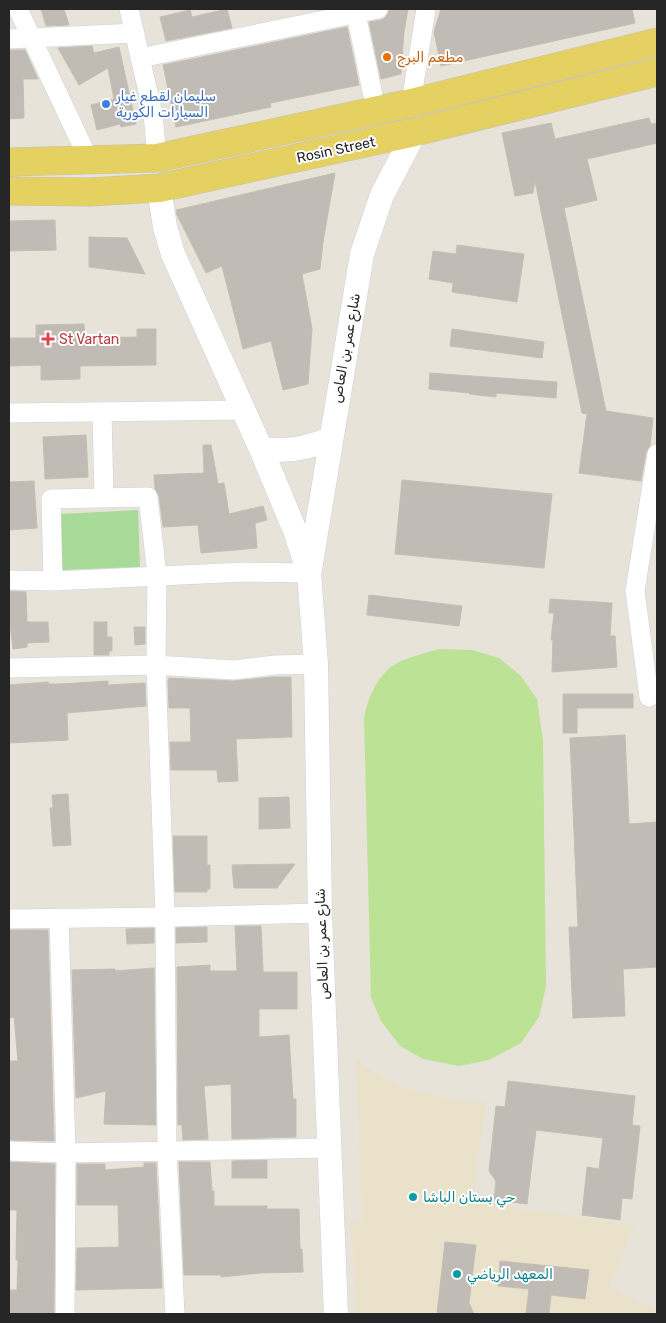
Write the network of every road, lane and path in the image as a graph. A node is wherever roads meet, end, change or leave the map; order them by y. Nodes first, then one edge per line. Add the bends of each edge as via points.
1 (18, 9) edge
2 (129, 9) edge
3 (378, 9) edge
4 (426, 9) edge
5 (356, 11) edge
6 (134, 33) junction
7 (32, 38) junction
8 (9, 39) edge
9 (657, 42) edge
10 (140, 58) junction
11 (657, 72) edge
12 (411, 102) junction
13 (376, 110) junction
14 (415, 132) junction
15 (157, 158) junction
16 (89, 160) junction
17 (9, 162) edge
18 (159, 188) junction
19 (9, 191) edge
20 (244, 410) junction
21 (102, 412) junction
22 (9, 413) edge
23 (330, 439) junction
24 (261, 449) junction
25 (657, 454) edge
26 (104, 498) junction
27 (309, 573) junction
28 (157, 575) junction
29 (9, 580) edge
30 (53, 581) junction
31 (316, 664) junction
32 (156, 665) junction
33 (9, 668) edge
34 (649, 697) dead end
35 (320, 913) junction
36 (165, 917) junction
37 (59, 918) junction
38 (9, 919) edge
39 (329, 1148) junction
40 (9, 1151) edge
41 (167, 1151) junction
42 (66, 1153) junction
43 (65, 1314) edge
44 (175, 1314) edge
45 (336, 1314) edge

1 - 7 street
2 - 6 street
3 - 5 street
4 - 12 street
5 - 10 street
5 - 13 street
6 - 7 street
6 - 10 street
7 - 8 street
7 - 16 street
9 - 12 main road
10 - 15 street
11 - 14 main road, Rosin Street
12 - 13 main road
13 - 15 main road
14 - 18 main road, Rosin Street
14 - 23 street, شارع عمر بن العاص via 382,196 362,254
15 - 16 main road
15 - 18 main road
16 - 17 main road
18 - 19 main road, Rosin Street via 90,192
18 - 20 street, شارع عمر بن العاص via 164,227 173,254
20 - 21 street
20 - 24 street, شارع عمر بن العاص
21 - 22 street
21 - 26 street
23 - 24 street via 304,448
23 - 27 street, شارع عمر بن العاص
24 - 27 street, شارع عمر بن العاص
25 - 34 street via 635,591
26 - 28 street via 148,496
26 - 30 street via 51,499
27 - 28 street
27 - 31 street, شارع عمر بن العاص
28 - 30 street
28 - 32 street
29 - 30 street
31 - 32 street via 234,670
31 - 35 street, شارع عمر بن العاص
32 - 33 street
32 - 36 street
35 - 36 street
35 - 39 street, شارع عمر بن العاص
36 - 37 street
36 - 41 street
37 - 38 street
37 - 42 street
39 - 41 street
39 - 45 street, شارع عمر بن العاص
40 - 42 street
41 - 42 street
41 - 44 street
42 - 43 street

